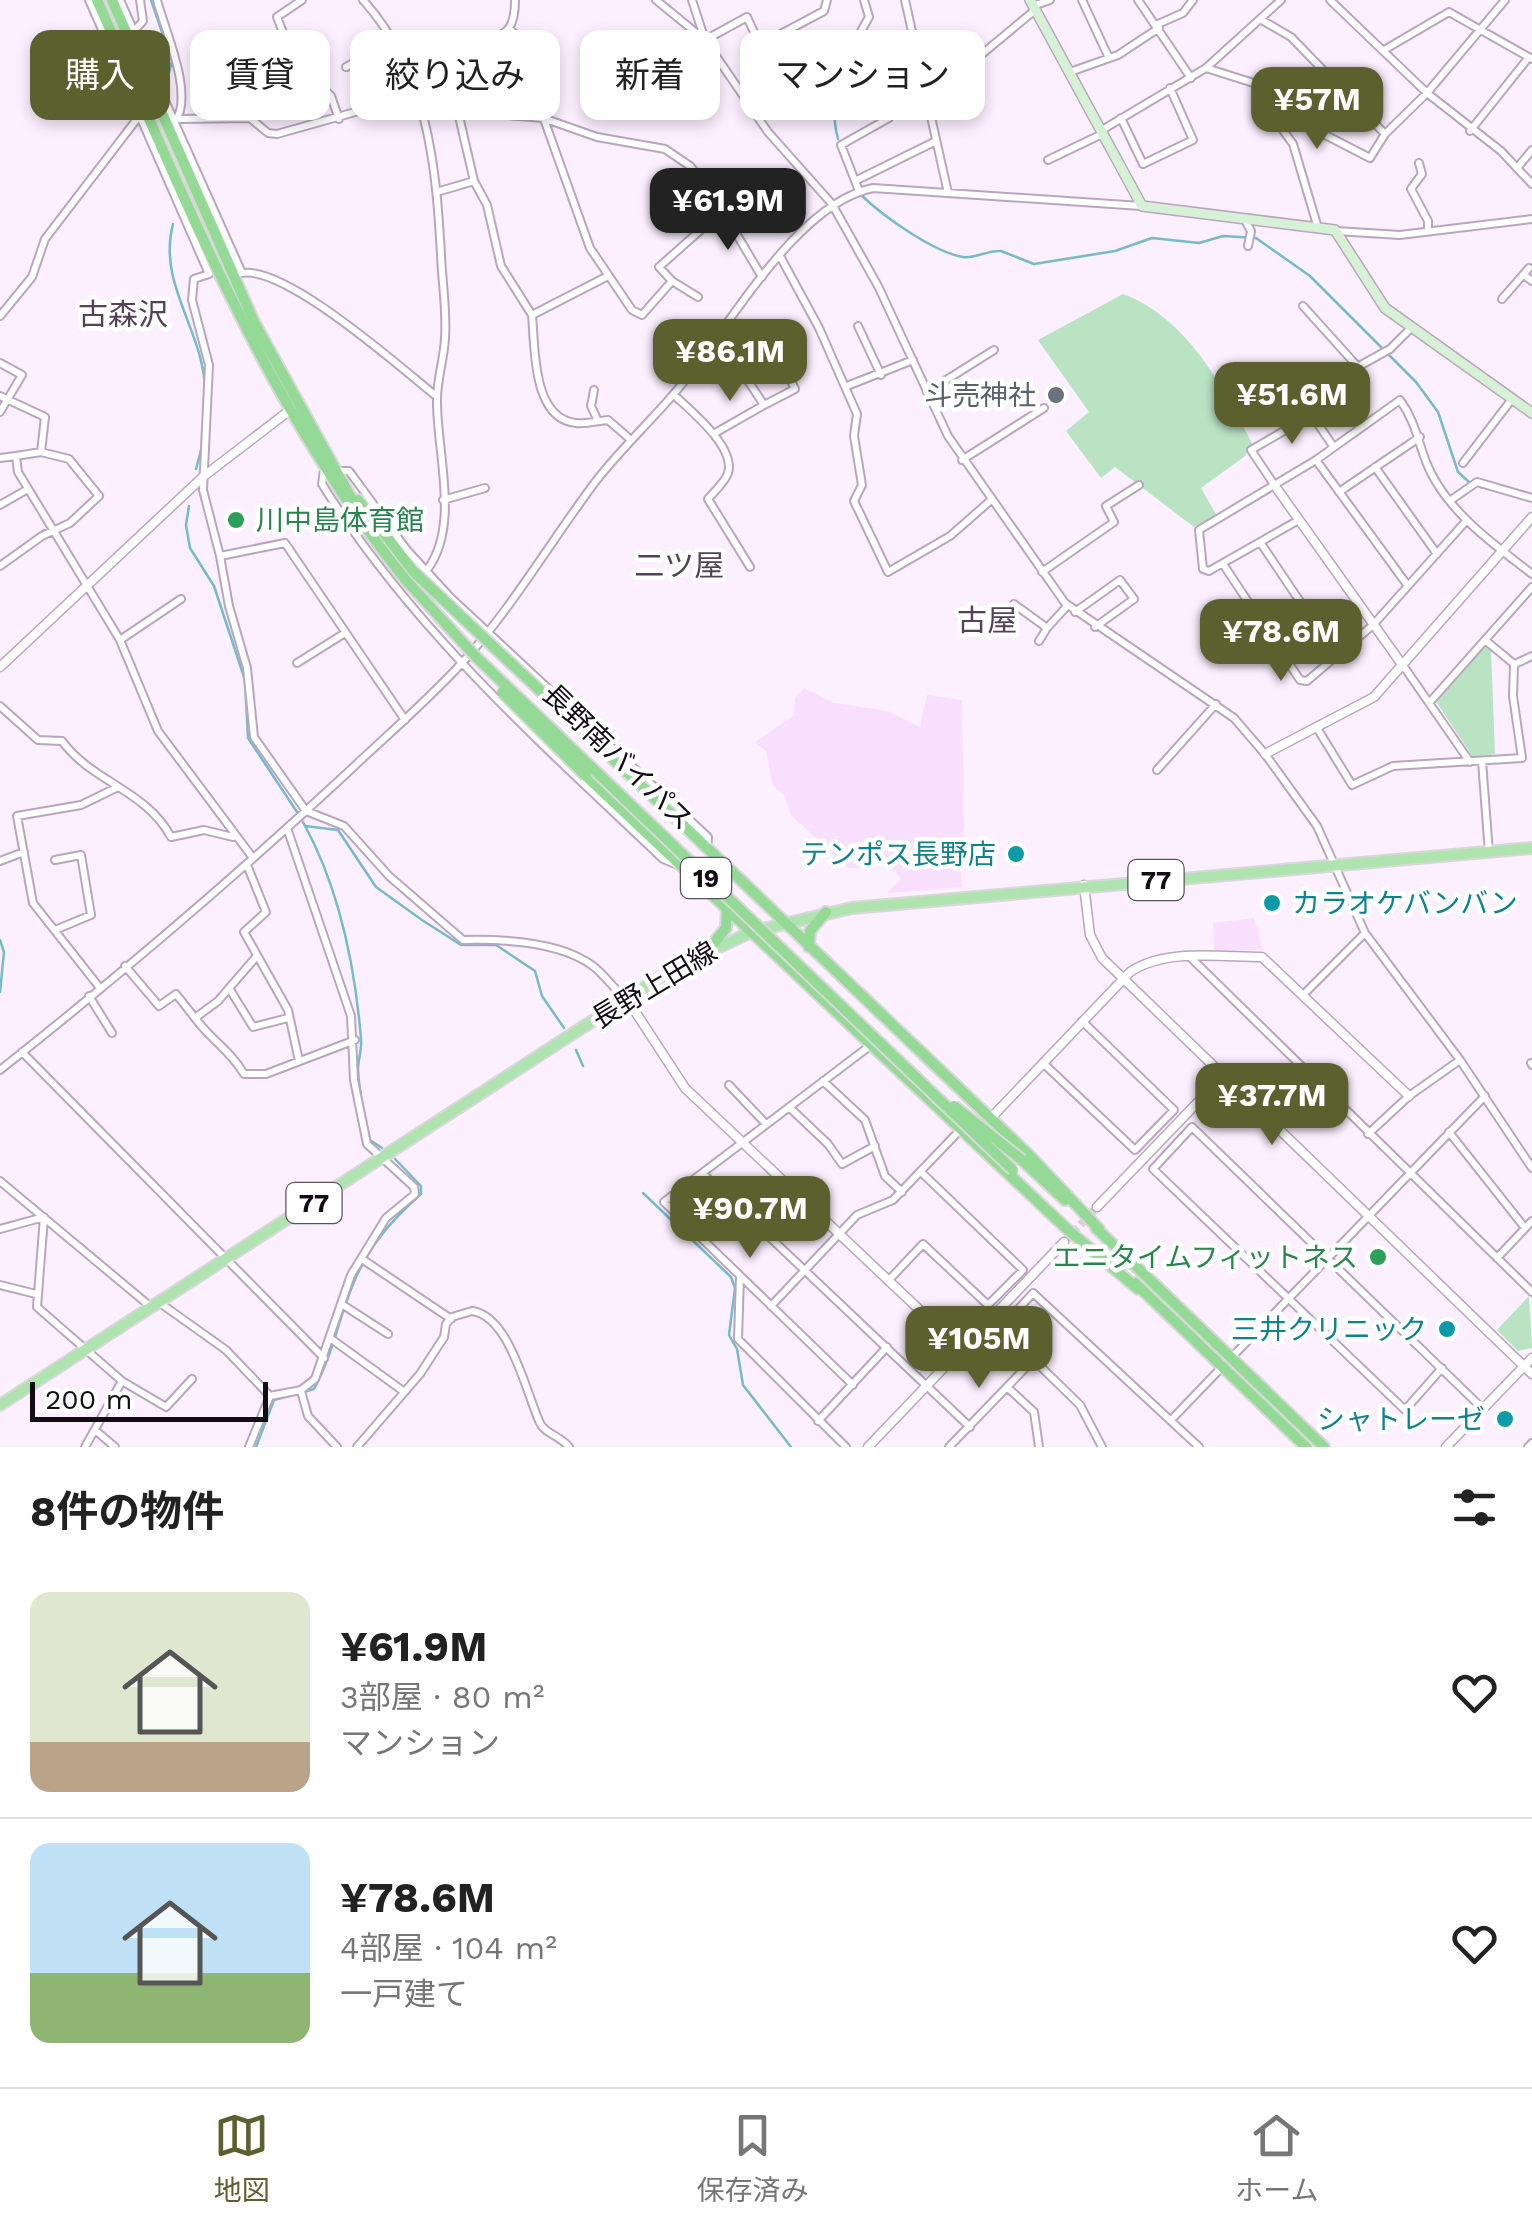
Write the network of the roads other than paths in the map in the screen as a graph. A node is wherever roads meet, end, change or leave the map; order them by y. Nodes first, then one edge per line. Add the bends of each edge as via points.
1 (89, 0) edge
2 (97, 0) edge
3 (116, 0) edge
4 (140, 0) edge
5 (157, 0) edge
6 (302, 0) edge
7 (363, 0) edge
8 (515, 0) edge
9 (656, 0) edge
10 (692, 0) edge
11 (828, 0) edge
12 (864, 0) edge
13 (905, 0) edge
14 (1050, 0) edge
15 (1082, 0) edge
16 (1138, 0) edge
17 (1193, 0) edge
18 (1281, 0) edge
19 (1330, 0) edge
20 (1505, 0) edge
21 (1033, 5) edge
22 (1260, 20) junction
23 (1158, 26) junction
24 (510, 29) edge
25 (1481, 29) junction
26 (102, 30) edge
27 (133, 30) edge
28 (135, 30) edge
29 (388, 30) edge
30 (693, 30) edge
31 (702, 30) edge
32 (911, 30) edge
33 (720, 31) edge
34 (985, 49) edge
35 (1384, 50) junction
36 (1109, 58) junction
37 (1530, 58) edge
38 (720, 62) edge
39 (350, 65) edge
40 (346, 67) dead end
41 (1206, 68) junction
42 (1070, 72) junction
43 (1191, 78) junction
44 (1334, 80) junction
45 (1170, 88) junction
46 (1427, 94) junction
47 (170, 107) edge
48 (350, 117) edge
49 (1121, 118) junction
50 (135, 120) edge
51 (143, 120) edge
52 (176, 120) junction
53 (339, 120) junction
54 (425, 120) edge
55 (460, 120) edge
56 (541, 120) edge
57 (549, 120) edge
58 (929, 120) edge
59 (1102, 131) junction
60 (1470, 131) junction
61 (1384, 134) junction
62 (934, 142) junction
63 (1532, 150) edge
64 (1048, 160) dead end
65 (1419, 163) dead end
66 (1516, 169) junction
67 (474, 181) junction
68 (855, 182) junction
69 (1532, 184) edge
70 (1428, 190) dead end
71 (440, 191) junction
72 (859, 191) junction
73 (948, 193) junction
74 (1416, 197) junction
75 (756, 198) dead end
76 (832, 204) junction
77 (1142, 206) junction
78 (722, 211) junction
79 (1244, 219) junction
80 (1532, 219) edge
81 (728, 220) junction
82 (1318, 228) junction
83 (1335, 230) junction
84 (1428, 231) junction
85 (1250, 239) dead end
86 (781, 258) junction
87 (213, 272) junction
88 (237, 275) junction
89 (608, 276) junction
90 (762, 278) junction
91 (672, 281) junction
92 (1532, 281) edge
93 (698, 297) dead end
94 (1502, 299) dead end
95 (1303, 306) dead end
96 (532, 315) junction
97 (0, 316) edge
98 (858, 326) dead end
99 (1411, 328) junction
100 (713, 346) junction
101 (994, 350) dead end
102 (913, 360) junction
103 (0, 363) edge
104 (1358, 367) junction
105 (741, 370) junction
106 (881, 375) junction
107 (847, 386) junction
108 (594, 390) dead end
109 (928, 392) junction
110 (674, 395) junction
111 (0, 396) edge
112 (436, 396) junction
113 (1512, 399) junction
114 (9, 403) junction
115 (1304, 405) junction
116 (764, 406) junction
117 (293, 407) junction
118 (1044, 408) dead end
119 (0, 412) edge
120 (1532, 413) edge
121 (598, 420) junction
122 (714, 433) junction
123 (1420, 437) junction
124 (632, 440) junction
125 (1333, 446) junction
126 (41, 452) junction
127 (16, 456) junction
128 (0, 458) edge
129 (962, 460) junction
130 (1316, 460) junction
131 (1463, 462) dead end
132 (1375, 466) junction
133 (324, 470) junction
134 (338, 473) junction
135 (204, 476) junction
136 (1138, 484) dead end
137 (1275, 486) junction
138 (28, 488) junction
139 (485, 488) dead end
140 (1339, 492) junction
141 (1532, 498) edge
142 (442, 500) junction
143 (1451, 500) junction
144 (990, 501) junction
145 (0, 505) edge
146 (1532, 518) edge
147 (1297, 520) junction
148 (1466, 521) junction
149 (52, 531) junction
150 (1260, 542) junction
151 (1502, 550) junction
152 (1436, 554) junction
153 (220, 556) junction
154 (1223, 564) junction
155 (0, 566) edge
156 (750, 568) dead end
157 (1042, 572) junction
158 (414, 574) junction
159 (1532, 574) edge
160 (1408, 586) junction
161 (86, 587) junction
162 (1532, 587) edge
163 (181, 600) dead end
164 (1014, 604) dead end
165 (1068, 606) junction
166 (1075, 612) junction
167 (434, 613) junction
168 (1373, 625) junction
169 (1095, 626) junction
170 (1047, 628) junction
171 (345, 632) junction
172 (489, 632) junction
173 (120, 640) junction
174 (1485, 640) junction
175 (1039, 641) dead end
176 (1532, 656) edge
177 (1338, 658) junction
178 (298, 663) dead end
179 (1402, 663) junction
180 (460, 664) junction
181 (1514, 664) junction
182 (0, 666) edge
183 (1430, 702) junction
184 (1216, 704) junction
185 (0, 706) edge
186 (405, 720) junction
187 (1317, 728) junction
188 (1265, 754) junction
189 (1482, 761) junction
190 (1470, 762) junction
191 (1156, 770) dead end
192 (118, 787) junction
193 (306, 812) junction
194 (287, 828) junction
195 (236, 838) junction
196 (1532, 848) edge
197 (707, 849) junction
198 (24, 852) junction
199 (1489, 853) junction
200 (55, 860) dead end
201 (0, 861) edge
202 (250, 861) junction
203 (718, 861) junction
204 (680, 866) junction
205 (1334, 866) junction
206 (693, 878) junction
207 (1084, 886) junction
208 (727, 910) junction
209 (826, 912) junction
210 (781, 922) junction
211 (54, 930) junction
212 (751, 932) junction
213 (1364, 932) junction
214 (809, 947) junction
215 (708, 949) junction
216 (256, 957) junction
217 (1190, 957) junction
218 (126, 966) junction
219 (1124, 977) junction
220 (100, 988) junction
221 (229, 988) junction
222 (1303, 995) junction
223 (89, 996) junction
224 (627, 999) junction
225 (195, 1018) junction
226 (288, 1018) junction
227 (1082, 1021) junction
228 (112, 1033) dead end
229 (355, 1040) junction
230 (870, 1045) junction
231 (22, 1052) junction
232 (1460, 1060) junction
233 (299, 1061) junction
234 (1043, 1063) junction
235 (0, 1070) edge
236 (1223, 1076) junction
237 (1308, 1076) junction
238 (823, 1081) junction
239 (729, 1085) dead end
240 (1409, 1096) junction
241 (1484, 1096) junction
242 (788, 1107) junction
243 (1267, 1117) junction
244 (990, 1118) junction
245 (766, 1124) junction
246 (961, 1129) junction
247 (1448, 1132) junction
248 (1368, 1134) junction
249 (744, 1142) junction
250 (874, 1146) junction
251 (385, 1157) junction
252 (1532, 1168) edge
253 (921, 1172) junction
254 (1408, 1173) junction
255 (703, 1174) junction
256 (0, 1182) edge
257 (902, 1192) junction
258 (1097, 1207) tunnel mouth
259 (1367, 1214) junction
260 (44, 1217) junction
261 (1532, 1221) edge
262 (1525, 1228) junction
263 (0, 1229) edge
264 (1099, 1229) junction
265 (840, 1234) junction
266 (1064, 1242) tunnel mouth
267 (1327, 1256) junction
268 (1497, 1258) junction
269 (225, 1260) junction
270 (364, 1260) junction
271 (806, 1269) junction
272 (740, 1276) junction
273 (888, 1281) junction
274 (0, 1285) edge
275 (1138, 1289) junction
276 (1532, 1292) edge
277 (36, 1294) junction
278 (1288, 1298) junction
279 (156, 1305) junction
280 (770, 1306) junction
281 (345, 1307) junction
282 (451, 1318) junction
283 (388, 1334) dead end
284 (332, 1339) junction
285 (887, 1348) junction
286 (85, 1350) junction
287 (962, 1350) junction
288 (324, 1358) junction
289 (1532, 1358) edge
290 (1034, 1359) junction
291 (1227, 1362) junction
292 (1524, 1366) junction
293 (1442, 1368) junction
294 (1532, 1374) edge
295 (192, 1379) dead end
296 (122, 1380) junction
297 (854, 1385) junction
298 (928, 1387) junction
299 (1007, 1387) junction
300 (404, 1391) junction
301 (302, 1394) junction
302 (270, 1396) junction
303 (0, 1405) edge
304 (1483, 1410) junction
305 (1171, 1420) junction
306 (818, 1421) junction
307 (970, 1426) junction
308 (94, 1430) junction
309 (1038, 1437) junction
310 (85, 1447) edge
311 (115, 1447) edge
312 (249, 1447) edge
313 (337, 1447) edge
314 (357, 1447) edge
315 (570, 1447) edge
316 (846, 1447) edge
317 (868, 1447) edge
318 (949, 1447) edge
319 (1029, 1447) edge
320 (1040, 1447) edge
321 (1102, 1447) edge
322 (1199, 1447) edge
323 (1306, 1447) edge
324 (1324, 1447) edge
325 (1446, 1447) edge

1 - 26 street
2 - 87 highway, 長野南バイパス / 19
3 - 27 street
3 - 88 highway, 長野南バイパス / 19
4 - 28 street via 144,21
5 - 52 street via 176,52
6 - 53 street via 277,17 293,59 331,96
7 - 29 street
8 - 24 street via 517,18
9 - 30 street
10 - 31 street
11 - 33 street via 824,11 760,45 747,16
12 - 68 street via 869,17 860,33 874,64 872,86 889,118 840,145
13 - 32 street
14 - 21 street
15 - 36 street
16 - 23 street
17 - 23 street via 1183,14
18 - 22 street
19 - 35 street
20 - 25 street
21 - 34 street
21 - 42 main road
22 - 41 street
22 - 44 street via 1290,37
23 - 36 street
23 - 43 street
25 - 35 street via 1449,12
25 - 37 street
25 - 46 street
35 - 46 street
36 - 42 street
37 - 60 street
38 - 76 street via 768,132
39 - 40 street
41 - 43 street
41 - 82 street via 1282,92 1280,126 1293,144
42 - 59 main road
43 - 45 street
44 - 61 street
44 - 61 street via 1306,125 1370,158
45 - 49 street
45 - 49 street via 1193,140 1143,164
46 - 60 street
46 - 61 street
47 - 52 street
48 - 53 street
49 - 59 street
50 - 97 street via 45,239 32,278
51 - 87 street
52 - 53 street via 250,118 268,134
52 - 88 street
54 - 71 street
55 - 67 street
56 - 89 street via 571,205
57 - 78 street via 665,149 690,166
58 - 62 street
59 - 64 street
59 - 77 main road
60 - 66 street
62 - 68 street
62 - 73 street
63 - 66 street
65 - 74 street via 1425,173 1411,189
66 - 69 street
67 - 71 street
67 - 96 street via 488,204 502,266
68 - 72 street
70 - 74 street
71 - 112 street via 445,338
72 - 73 street
72 - 76 street
73 - 77 street
74 - 84 street
75 - 81 street
76 - 86 street
76 - 102 street
77 - 79 main road
78 - 81 street
78 - 91 street via 659,267
79 - 82 main road
79 - 85 street
80 - 84 street
81 - 90 street
82 - 83 main road
83 - 84 street
83 - 99 main road via 1386,308
86 - 90 street
86 - 107 street
87 - 117 highway, 長野南バイパス / 19
87 - 135 street via 194,279 192,300 210,365
88 - 112 street via 264,274 298,293
88 - 117 highway, 長野南バイパス / 19
89 - 91 street via 642,315
89 - 96 street
90 - 100 street
91 - 93 street
92 - 94 street via 1527,272
95 - 104 street
96 - 121 street via 535,366 550,408 573,424
98 - 106 street
99 - 104 street
99 - 113 main road
100 - 105 street
100 - 110 street
101 - 109 street
102 - 106 street
102 - 109 street
103 - 114 street via 22,375
104 - 115 street via 1314,391
105 - 116 street
105 - 116 street via 778,356 795,389
106 - 107 street
107 - 144 street via 862,469 854,501 888,572 950,536
108 - 121 street via 591,406
109 - 129 street
110 - 122 street
110 - 124 street
111 - 114 street
112 - 142 street
113 - 120 main road
113 - 131 street
114 - 119 street
114 - 126 street via 45,417
115 - 125 street
115 - 137 street via 1289,428 1251,450
116 - 122 street
117 - 133 highway, 長野南バイパス / 19
117 - 134 highway, 長野南バイパス / 19
117 - 135 street
118 - 129 street
121 - 124 street via 608,420
122 - 156 street via 729,465 708,499
123 - 125 street via 1400,400
123 - 132 street
123 - 143 street via 1431,472
124 - 172 street
125 - 130 street
126 - 127 street
126 - 149 street via 69,459 99,496
127 - 128 street
127 - 138 street
129 - 144 street
130 - 137 street
130 - 140 street
132 - 140 street
132 - 152 street
133 - 158 highway, 長野南バイパス / 19
133 - 180 street via 322,484 339,512
134 - 158 highway, 長野南バイパス / 19 via 364,520
134 - 158 street via 349,472
135 - 153 street
135 - 161 street
136 - 157 street via 1106,506 1114,522
137 - 147 street
137 - 154 street via 1199,530 1203,569
138 - 145 street
138 - 149 street
139 - 142 street
140 - 160 street
141 - 143 street via 1476,482
142 - 158 street via 441,542
143 - 148 street
144 - 157 street
146 - 151 street
147 - 150 street
147 - 168 street
148 - 151 street
148 - 152 street
149 - 155 street
149 - 161 street
150 - 154 street
150 - 177 street
151 - 159 street
151 - 179 street
152 - 160 street
153 - 171 street via 284,544
153 - 193 street via 248,668 254,737
154 - 177 street via 1300,680
157 - 165 street
158 - 167 highway, 長野南バイパス / 19, bridge
158 - 172 street
158 - 197 highway, 19, bridge
158 - 264 highway, 長野南バイパス / 19, bridge via 584,756 948,1101
160 - 168 street
161 - 173 street
161 - 182 street
162 - 174 street
163 - 173 street
164 - 170 street
165 - 166 street
165 - 170 street
166 - 169 street
166 - 169 street via 1120,580 1134,599
167 - 204 highway, 19, bridge via 477,666
167 - 275 highway, 長野南バイパス / 19, bridge
168 - 177 street
168 - 179 street
169 - 184 street
170 - 175 street
171 - 178 street
171 - 186 street
172 - 180 street
172 - 197 street via 708,837
173 - 195 street via 158,730
174 - 181 street
174 - 183 street
176 - 181 street
179 - 183 street
179 - 187 street via 1374,696
180 - 186 street
180 - 204 street via 663,860
181 - 189 street via 1522,758
183 - 190 street
184 - 188 street
184 - 191 street
185 - 192 street via 38,740 62,740
186 - 193 street
187 - 188 street
187 - 190 street via 1352,785 1393,766
188 - 205 street via 1317,826
189 - 190 street
189 - 199 street
192 - 195 street via 157,814 171,837 204,830
192 - 198 street via 82,806 17,816
193 - 194 street
193 - 224 street via 344,826 389,876 464,940 506,940 574,956
194 - 202 street
194 - 229 street
195 - 202 street
196 - 199 main road, 長野上田線 / 77
197 - 203 highway, 19
198 - 201 street
198 - 211 street via 33,903
199 - 205 main road, 長野上田線 / 77
200 - 211 street via 81,855 91,915
202 - 216 street via 266,912 244,932
202 - 218 street
203 - 206 highway via 710,882
203 - 210 highway, 19
204 - 206 highway, 19
205 - 207 main road, 長野上田線 / 77
205 - 213 street
206 - 208 highway, 19
207 - 209 main road, 長野上田線 / 77
207 - 219 street via 1090,935 1102,958
208 - 212 highway, 19
208 - 215 highway via 726,928
209 - 210 main road, 長野上田線 / 77
209 - 214 highway via 810,930
210 - 212 main road, 長野上田線 / 77
210 - 214 highway, 19
211 - 220 street
212 - 215 main road, 長野上田線 / 77
212 - 230 highway, 19
213 - 222 street
213 - 232 street
214 - 244 highway, 19
215 - 224 main road, 長野上田線 / 77
216 - 221 street
216 - 226 street
217 - 219 street via 1143,963
217 - 222 street via 1262,957
217 - 237 street
218 - 220 street
218 - 225 street via 158,1006 176,994
219 - 227 street
219 - 236 street
220 - 223 street
221 - 225 street
221 - 226 street via 254,1027
222 - 240 street
223 - 228 street
223 - 231 street
224 - 249 street via 686,1088
224 - 251 main road, 長野上田線 / 77
225 - 233 street via 213,1042 230,1050 244,1074 266,1074
226 - 233 street
227 - 234 street
227 - 234 street via 1174,1110 1136,1150
229 - 233 street
229 - 251 street via 354,1080 366,1144
230 - 238 street
230 - 246 highway, 19
231 - 235 street
231 - 269 street
232 - 240 street
232 - 241 street
234 - 244 street
236 - 243 street
236 - 258 street
237 - 243 street
237 - 248 street
238 - 242 street
238 - 250 street via 864,1120
239 - 245 street
240 - 248 street
241 - 247 street
241 - 252 street
242 - 245 street
242 - 250 street via 842,1164
243 - 259 street
244 - 264 highway, 19
245 - 249 street
246 - 253 street
246 - 275 highway, 19
247 - 254 street
247 - 262 street
248 - 254 street
249 - 255 street
249 - 265 street
250 - 257 street via 885,1176
251 - 269 main road, 長野上田線 / 77
251 - 270 street via 415,1194 386,1218
253 - 257 street
253 - 273 street via 1022,1270 988,1305 923,1244
254 - 259 street
254 - 268 street
255 - 271 street
255 - 272 street via 664,1202
256 - 260 street
257 - 265 street via 857,1215
259 - 267 street
259 - 292 street
260 - 263 street
260 - 277 street
260 - 279 street
261 - 262 street
262 - 268 street
264 - 291 highway, 長野南バイパス / 19
265 - 271 street
265 - 273 street
266 - 287 street
267 - 278 street
267 - 278 street via 1192,1127 1152,1169
267 - 293 street
268 - 276 street
269 - 279 main road, 長野上田線 / 77
269 - 288 street
270 - 281 street
270 - 282 street
271 - 280 street
271 - 285 street
272 - 280 street
272 - 306 street via 738,1339
273 - 287 street
274 - 277 street
275 - 291 highway, 長野南バイパス / 19
277 - 286 street via 40,1313
278 - 291 street
278 - 293 street via 1405,1410
279 - 286 main road, 長野上田線 / 77
279 - 302 street via 226,1350
280 - 297 street
281 - 283 street
281 - 284 street
282 - 300 street via 436,1351
282 - 315 street via 479,1311 490,1320 518,1360 518,1376 542,1429
284 - 288 street
284 - 300 street
285 - 297 street
285 - 298 street
286 - 296 street
286 - 303 main road, 長野上田線 / 77
287 - 298 street
288 - 301 street
289 - 292 street
290 - 299 street
290 - 305 street via 1001,1328 1033,1294
290 - 321 street via 1080,1405
291 - 305 street
291 - 323 highway, 長野南バイパス / 19
291 - 324 highway, 長野南バイパス / 19
292 - 294 street
292 - 304 street
293 - 304 street
295 - 296 street via 166,1407
296 - 308 street
297 - 306 street
298 - 307 street
298 - 317 street
299 - 307 street
299 - 309 street via 1034,1412
300 - 314 street
301 - 302 street
301 - 313 street via 308,1416
302 - 312 street
304 - 325 street
305 - 322 street
306 - 316 street
307 - 318 street
308 - 310 street
308 - 311 street
309 - 319 street
309 - 320 street

